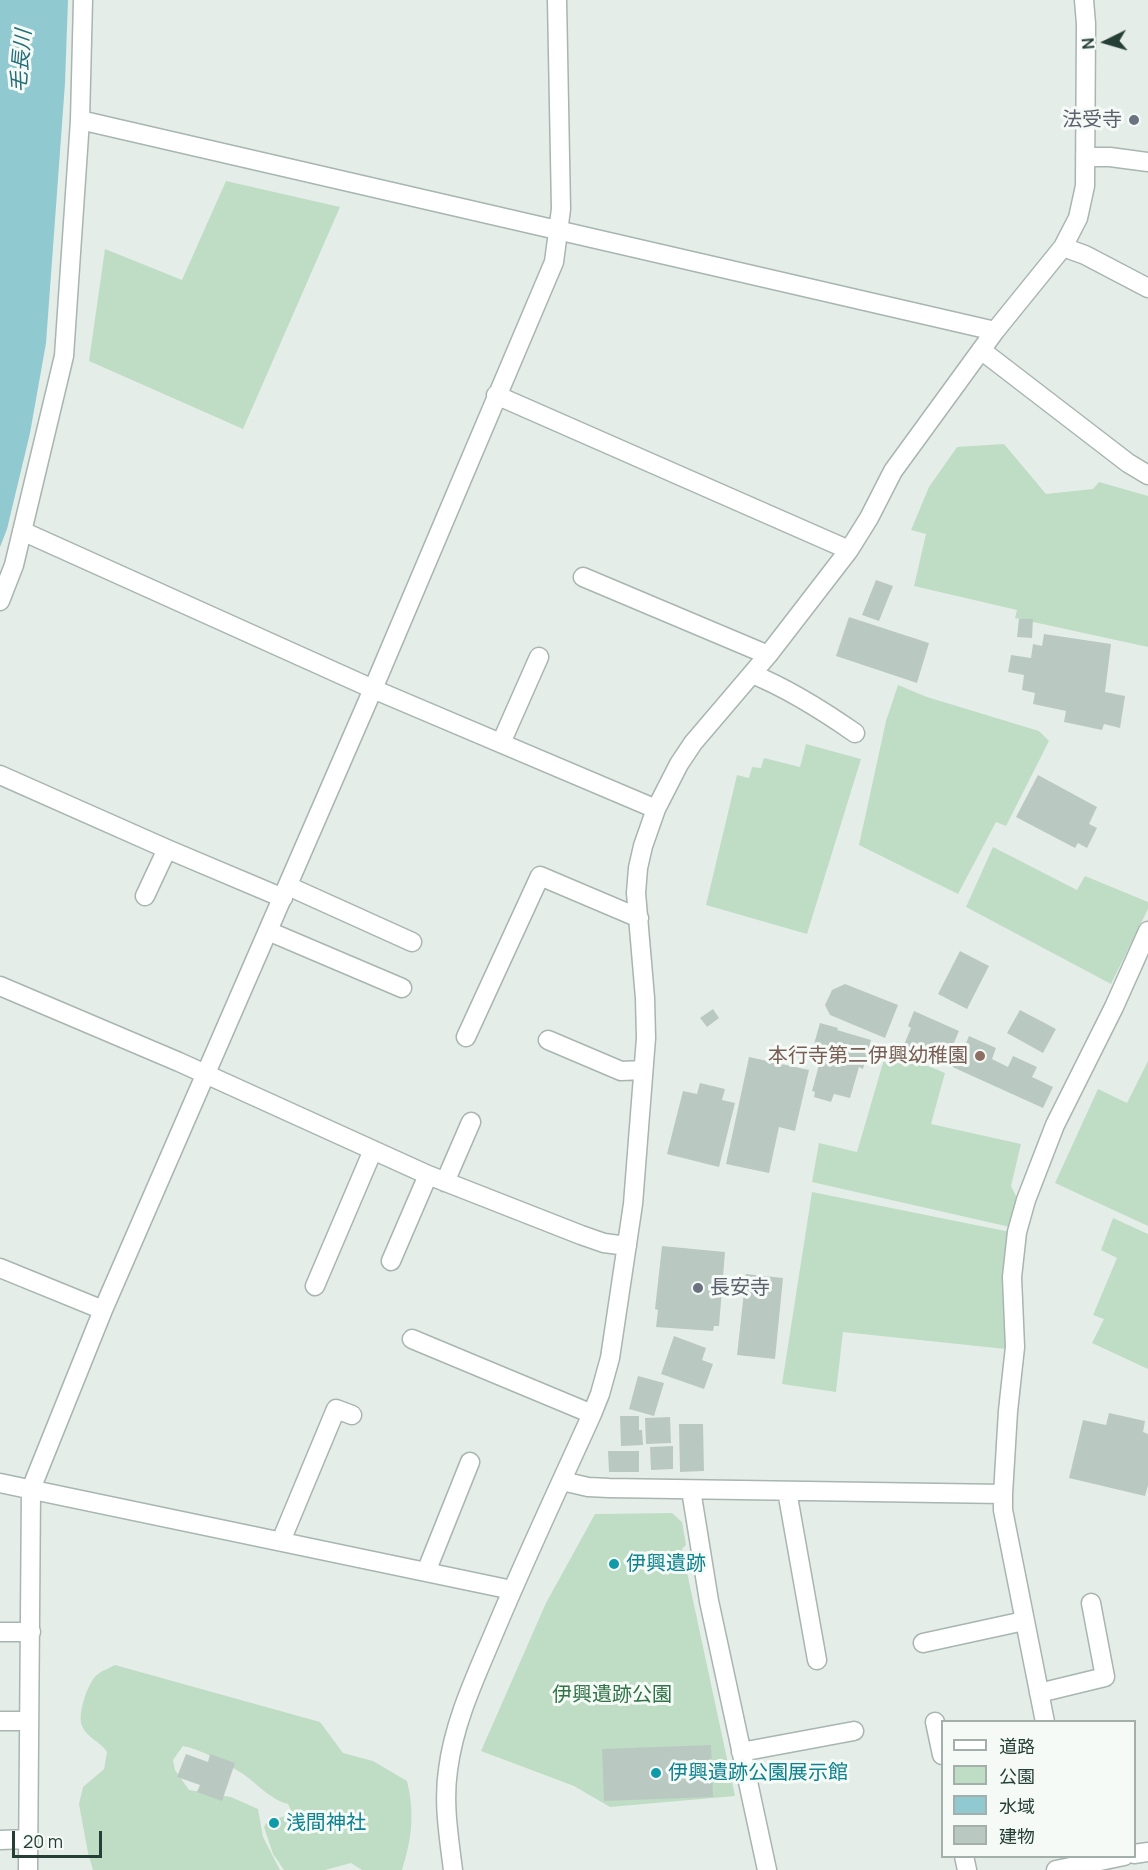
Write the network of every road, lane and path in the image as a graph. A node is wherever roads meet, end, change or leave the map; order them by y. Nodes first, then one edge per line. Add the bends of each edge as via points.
1 (83, 0) edge
2 (557, 0) edge
3 (1084, 0) edge
4 (80, 120) junction
5 (1085, 157) junction
6 (1148, 162) edge
7 (559, 230) junction
8 (1063, 247) junction
9 (1148, 288) edge
10 (995, 331) junction
11 (981, 350) junction
12 (496, 395) junction
13 (1148, 475) edge
14 (22, 531) junction
15 (849, 550) junction
16 (584, 577) dead end
17 (0, 601) edge
18 (768, 655) junction
19 (539, 657) dead end
20 (752, 674) junction
21 (373, 688) junction
22 (855, 733) dead end
23 (501, 743) junction
24 (0, 775) edge
25 (656, 809) junction
26 (167, 849) junction
27 (285, 892) junction
28 (145, 896) dead end
29 (639, 918) junction
30 (268, 931) junction
31 (1148, 931) edge
32 (412, 942) dead end
33 (0, 986) edge
34 (402, 988) dead end
35 (466, 1037) dead end
36 (548, 1040) dead end
37 (643, 1070) junction
38 (205, 1074) junction
39 (471, 1122) dead end
40 (373, 1150) junction
41 (437, 1178) junction
42 (627, 1246) junction
43 (392, 1261) dead end
44 (0, 1268) edge
45 (315, 1286) dead end
46 (103, 1310) junction
47 (412, 1339) dead end
48 (592, 1413) junction
49 (352, 1415) dead end
50 (470, 1462) dead end
51 (562, 1481) junction
52 (0, 1483) edge
53 (31, 1489) junction
54 (691, 1490) junction
55 (787, 1491) junction
56 (1003, 1494) junction
57 (281, 1541) junction
58 (426, 1572) junction
59 (512, 1590) junction
60 (1091, 1603) dead end
61 (1024, 1621) junction
62 (0, 1632) edge
63 (31, 1632) junction
64 (923, 1643) dead end
65 (817, 1660) dead end
66 (1039, 1693) junction
67 (29, 1720) junction
68 (1045, 1720) edge
69 (0, 1721) edge
70 (935, 1722) dead end
71 (854, 1731) dead end
72 (941, 1750) edge
73 (741, 1752) junction
74 (28, 1839) junction
75 (0, 1840) edge
76 (1117, 1858) edge
77 (1074, 1864) edge
78 (28, 1870) edge
79 (453, 1870) edge
80 (767, 1870) edge
81 (1056, 1870) edge

1 - 4 street
2 - 7 street
3 - 5 street
4 - 7 street
4 - 14 street via 64,356
5 - 6 street
5 - 8 street via 1085,186 1078,218
7 - 10 street
7 - 12 street via 554,262
8 - 9 street
8 - 10 street
10 - 11 street
11 - 13 street via 1128,464
11 - 15 street via 893,471
12 - 15 street
12 - 21 street
14 - 17 street
14 - 21 street
15 - 18 street
16 - 18 street
18 - 20 street
19 - 23 street
20 - 22 street via 813,704
20 - 25 street via 693,743
21 - 23 street
21 - 27 street
23 - 25 street
24 - 26 street
25 - 29 street via 638,868
26 - 27 street
26 - 28 street
27 - 30 street
27 - 32 street
29 - 35 street via 540,876
29 - 37 street via 645,998
30 - 34 street
30 - 38 street
31 - 56 street via 1055,1125 1017,1232 1012,1277 1015,1347
33 - 38 street
36 - 37 street via 621,1071
37 - 42 street
38 - 40 street
38 - 46 street
39 - 41 street
40 - 41 street
40 - 45 street
41 - 42 street via 581,1235
41 - 43 street
42 - 48 street via 610,1358
44 - 46 street
46 - 53 street
47 - 48 street
48 - 51 street
49 - 57 street via 336,1409
50 - 58 street
51 - 54 street via 588,1487
51 - 59 street
52 - 53 street
53 - 57 street
53 - 63 street
54 - 55 street
54 - 73 street
55 - 56 street
55 - 65 street
56 - 61 street
57 - 58 street
58 - 59 street
59 - 79 street via 453,1738 447,1772
60 - 66 street via 1105,1677
61 - 64 street
61 - 66 street
62 - 63 street
63 - 67 street
66 - 68 street
67 - 69 street
67 - 74 street
70 - 72 street
71 - 73 street
73 - 80 street
74 - 75 street
74 - 78 street
76 - 77 street
77 - 81 street

